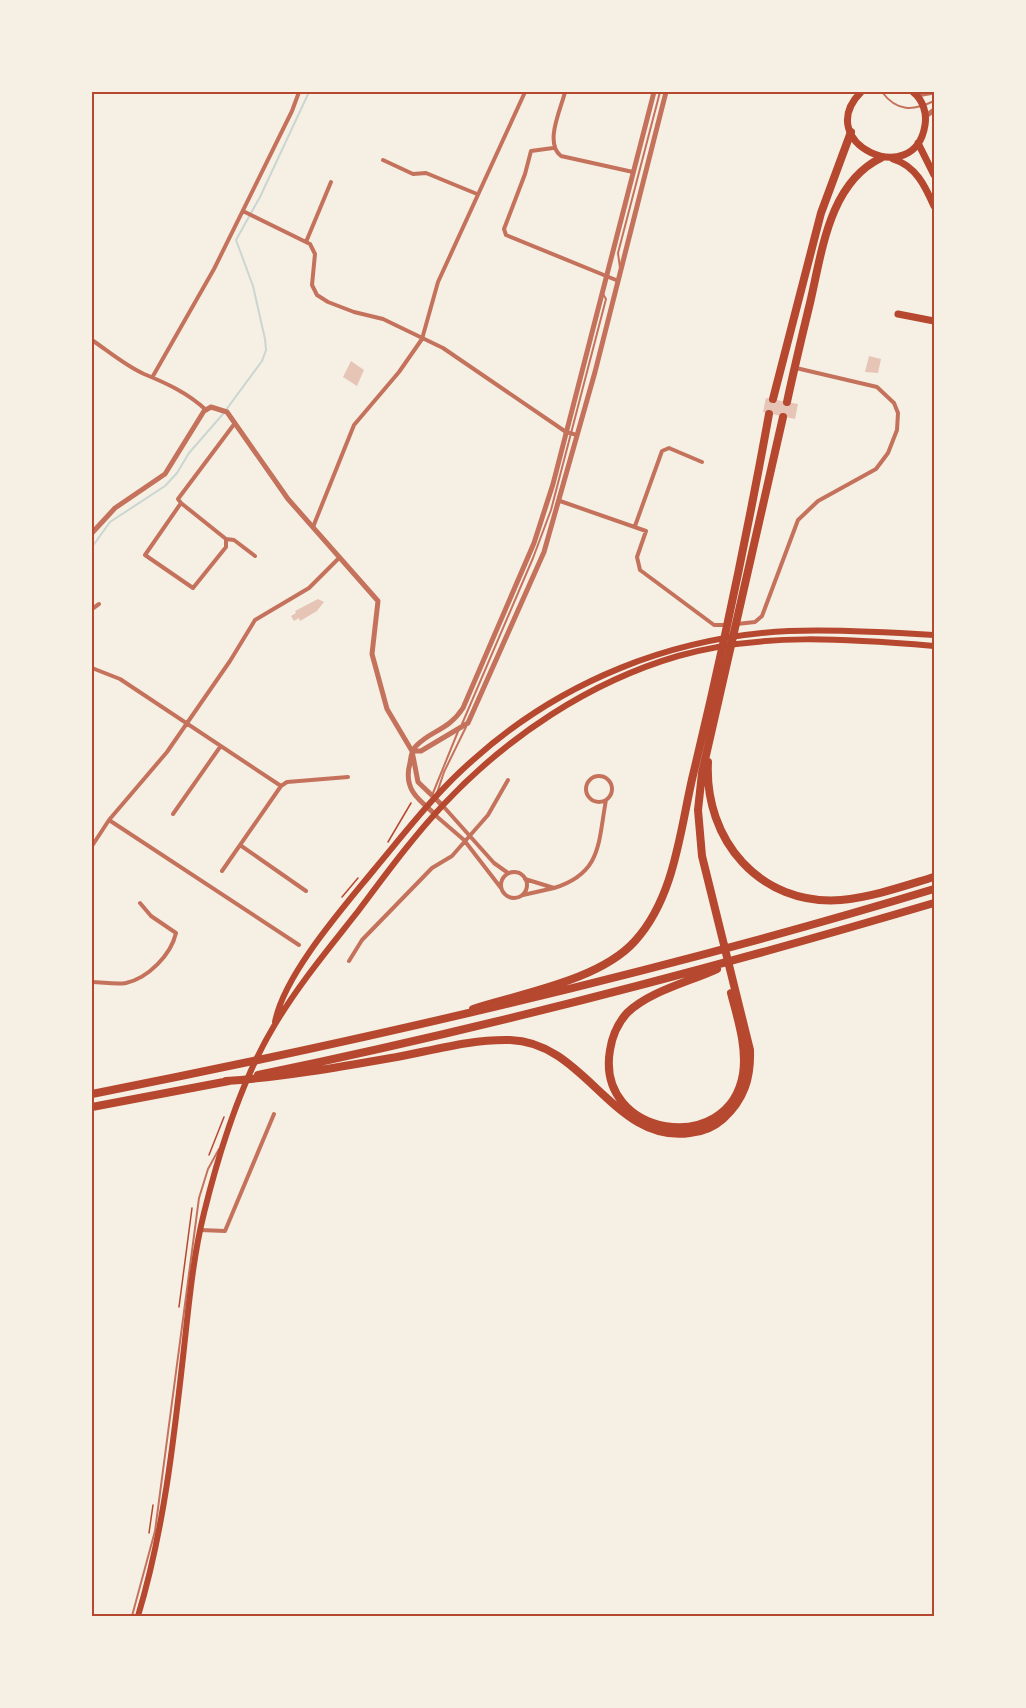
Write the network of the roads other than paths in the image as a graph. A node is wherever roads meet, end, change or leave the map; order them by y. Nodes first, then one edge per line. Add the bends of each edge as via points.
1 (298, 92) edge
2 (525, 92) edge
3 (566, 92) edge
4 (654, 92) edge
5 (660, 92) edge
6 (666, 92) edge
7 (861, 92) edge
8 (882, 92) edge
9 (934, 92) edge
10 (915, 93) edge
11 (934, 101) edge
12 (923, 106) junction
13 (934, 110) edge
14 (926, 116) junction
15 (850, 132) junction
16 (918, 143) junction
17 (553, 148) junction
18 (881, 158) junction
19 (891, 158) junction
20 (383, 160) dead end
21 (634, 172) junction
22 (934, 175) edge
23 (331, 182) dead end
24 (477, 194) junction
25 (934, 206) edge
26 (247, 214) junction
27 (306, 242) junction
28 (620, 268) junction
29 (607, 278) junction
30 (616, 280) junction
31 (898, 314) dead end
32 (934, 321) edge
33 (422, 339) junction
34 (92, 340) edge
35 (795, 368) junction
36 (153, 376) junction
37 (773, 399) dead end
38 (787, 402) dead end
39 (206, 410) junction
40 (769, 414) dead end
41 (783, 417) dead end
42 (235, 422) junction
43 (572, 433) junction
44 (702, 462) dead end
45 (560, 501) junction
46 (181, 503) junction
47 (635, 526) junction
48 (313, 527) junction
49 (92, 533) edge
50 (226, 539) junction
51 (255, 556) dead end
52 (338, 559) junction
53 (736, 603) junction
54 (99, 604) dead end
55 (92, 609) edge
56 (934, 635) edge
57 (934, 646) edge
58 (92, 668) edge
59 (721, 672) junction
60 (468, 723) junction
61 (187, 724) junction
62 (460, 728) junction
63 (709, 746) junction
64 (220, 747) junction
65 (700, 748) junction
66 (412, 751) junction
67 (348, 777) dead end
68 (508, 780) dead end
69 (281, 786) junction
70 (434, 797) junction
71 (606, 800) junction
72 (442, 805) junction
73 (427, 807) junction
74 (173, 814) dead end
75 (435, 814) junction
76 (109, 820) junction
77 (470, 833) junction
78 (464, 840) junction
79 (240, 845) junction
80 (92, 846) edge
81 (222, 871) dead end
82 (508, 873) junction
83 (934, 877) edge
84 (525, 878) junction
85 (501, 888) junction
86 (554, 888) junction
87 (934, 889) edge
88 (306, 891) dead end
89 (522, 895) junction
90 (140, 903) dead end
91 (934, 903) edge
92 (711, 908) junction
93 (299, 945) dead end
94 (736, 960) junction
95 (349, 961) dead end
96 (92, 982) edge
97 (733, 991) junction
98 (274, 1026) junction
99 (415, 1027) junction
100 (226, 1082) junction
101 (92, 1094) edge
102 (92, 1107) edge
103 (274, 1114) dead end
104 (227, 1134) junction
105 (200, 1230) junction
106 (132, 1617) edge
107 (138, 1617) edge

1 - 26 street
2 - 24 street
3 - 17 street
4 - 21 street
5 - 28 lane via 618,253
6 - 28 street
7 - 15 highway via 850,111
8 - 12 lane via 899,107
9 - 10 street
10 - 12 highway
11 - 12 lane
12 - 14 highway
13 - 14 street
14 - 16 highway
15 - 18 highway via 862,149
15 - 37 highway via 821,213
16 - 19 highway
16 - 22 highway
17 - 21 street via 561,156
17 - 29 street via 531,151 504,229 506,235
18 - 19 highway
18 - 35 highway via 869,163 851,182 831,220
19 - 25 highway via 915,171
20 - 24 street
21 - 29 street
23 - 27 street
24 - 33 street via 438,282
26 - 27 street
26 - 36 street
27 - 33 street via 315,254 312,285 317,295 354,312 383,319
28 - 30 street
29 - 30 street
29 - 43 street
30 - 43 street
31 - 32 highway
33 - 43 street via 443,348
33 - 48 street via 354,425
34 - 36 street via 143,374
35 - 38 highway
35 - 47 street via 863,382 881,390 898,413 897,430 883,461 870,474 818,501 798,520 759,620 719,626 640,570 637,557 646,531
36 - 39 street
39 - 42 street via 225,410
39 - 49 street via 165,474 115,508
40 - 53 highway
41 - 53 highway
42 - 46 street via 178,499
42 - 48 street via 288,499
43 - 45 street
43 - 62 lane via 533,558
43 - 66 street via 534,543 467,700 456,719
44 - 47 street via 669,448 662,451
45 - 47 street
45 - 60 street via 544,552
46 - 50 street
46 - 50 street via 146,555 193,588 226,548
48 - 52 street
50 - 51 street via 234,540
52 - 61 street via 309,588 255,620
52 - 66 street via 378,601 374,668 388,713
53 - 59 highway
54 - 55 street
56 - 70 main road via 792,631 729,637 657,654 585,683 522,720
57 - 72 main road via 782,639 678,656 613,681 547,717 494,757
58 - 61 street via 120,679
59 - 63 highway
59 - 65 highway
60 - 62 street
60 - 70 lane
61 - 64 street
61 - 76 street
62 - 66 street via 421,751
62 - 70 lane
63 - 83 highway via 707,776 717,825 746,868 766,882 790,894 841,900
63 - 92 highway via 698,810
64 - 69 street
64 - 74 street
65 - 92 highway via 694,829 697,858
65 - 99 highway via 670,873 651,921 634,942 614,959 581,975
66 - 70 street via 417,782
66 - 73 street via 407,778 416,798
67 - 69 street via 287,782
68 - 77 street via 488,815
69 - 79 street
70 - 72 street
70 - 73 main road
71 - 71 street via 598,802 586,795 585,786 590,778 602,776 609,781 611,793
71 - 86 street via 591,864 572,882
72 - 75 main road
72 - 77 street
73 - 75 street
73 - 98 main road via 317,944 283,1000
75 - 78 street
75 - 98 main road via 320,960
76 - 80 street
76 - 93 street
77 - 78 street
77 - 82 street via 494,863
78 - 85 street
78 - 95 street via 452,856 432,868 362,940
79 - 81 street
79 - 88 street
82 - 84 street via 516,872
82 - 85 street
84 - 86 street
84 - 89 street via 527,887
85 - 89 street via 511,898
86 - 89 street
87 - 99 highway via 695,958
90 - 96 street via 176,933 175,940 158,964 140,976 125,983
91 - 94 highway
92 - 97 highway
94 - 97 highway via 642,1002 626,1014 612,1041 609,1074 613,1088 629,1110 647,1122 680,1128 698,1125 725,1109 743,1075 742,1036
94 - 100 highway via 537,1011
97 - 100 highway via 750,1050 747,1083 728,1114 718,1124 699,1132 666,1134 647,1129 574,1067 534,1046 513,1040 463,1044 282,1077
98 - 104 main road
99 - 101 highway
100 - 102 highway
103 - 105 street via 225,1231
104 - 105 main road
104 - 106 lane via 208,1169 199,1198 155,1531
105 - 107 main road via 165,1499

